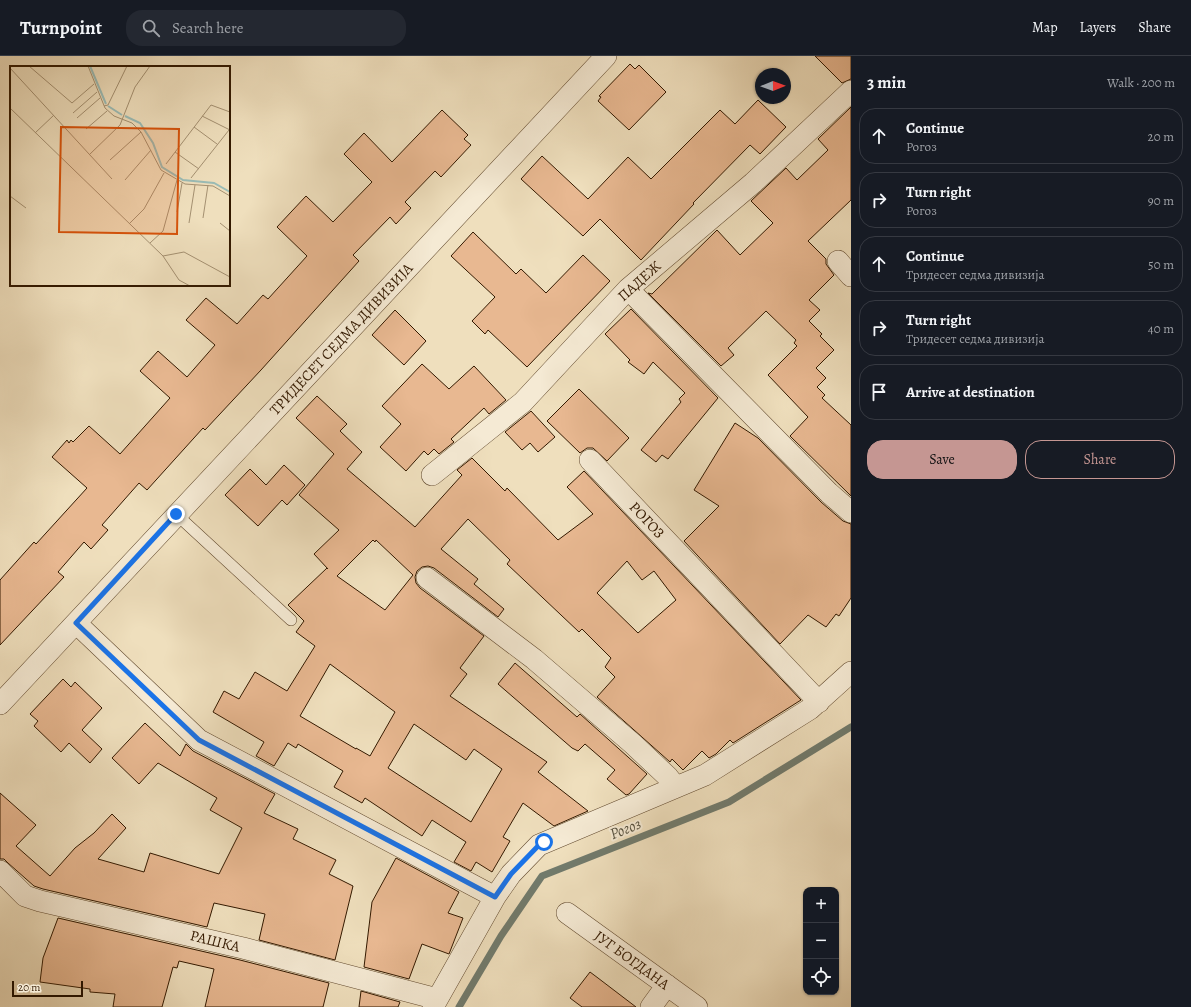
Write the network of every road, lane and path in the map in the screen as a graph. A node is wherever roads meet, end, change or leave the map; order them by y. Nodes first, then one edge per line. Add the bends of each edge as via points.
1 (606, 56) edge
2 (851, 91) edge
3 (628, 289) junction
4 (590, 460) dead end
5 (432, 475) dead end
6 (851, 512) edge
7 (176, 514) junction
8 (427, 578) dead end
9 (291, 620) dead end
10 (76, 623) junction
11 (851, 672) edge
12 (819, 702) junction
13 (0, 704) edge
14 (676, 787) junction
15 (0, 871) edge
16 (495, 897) junction
17 (567, 913) dead end
18 (667, 985) junction
19 (435, 1003) edge
20 (651, 1007) edge
21 (697, 1007) edge

1 - 7 street, ТРИДЕСЕТ СЕДМА ДИВИЗИЈА
2 - 3 street, ПАДЕЖ via 753,183
3 - 5 street, ПАДЕЖ via 523,402
3 - 6 street via 829,493
4 - 12 street, РОГОЗ
7 - 9 lane
7 - 10 street, ТРИДЕСЕТ СЕДМА ДИВИЗИЈА
8 - 14 street via 534,658 633,744 668,776
10 - 13 street, ТРИДЕСЕТ СЕДМА ДИВИЗИЈА
10 - 16 street via 199,740
11 - 12 street
12 - 14 street via 705,775
14 - 16 street via 539,845 511,874
15 - 19 street, РАШКА via 26,896 40,901 243,948
16 - 19 street
17 - 18 street, ЈУГ БОГДАНА
18 - 20 street
18 - 21 street, ЈУГ БОГДАНА

